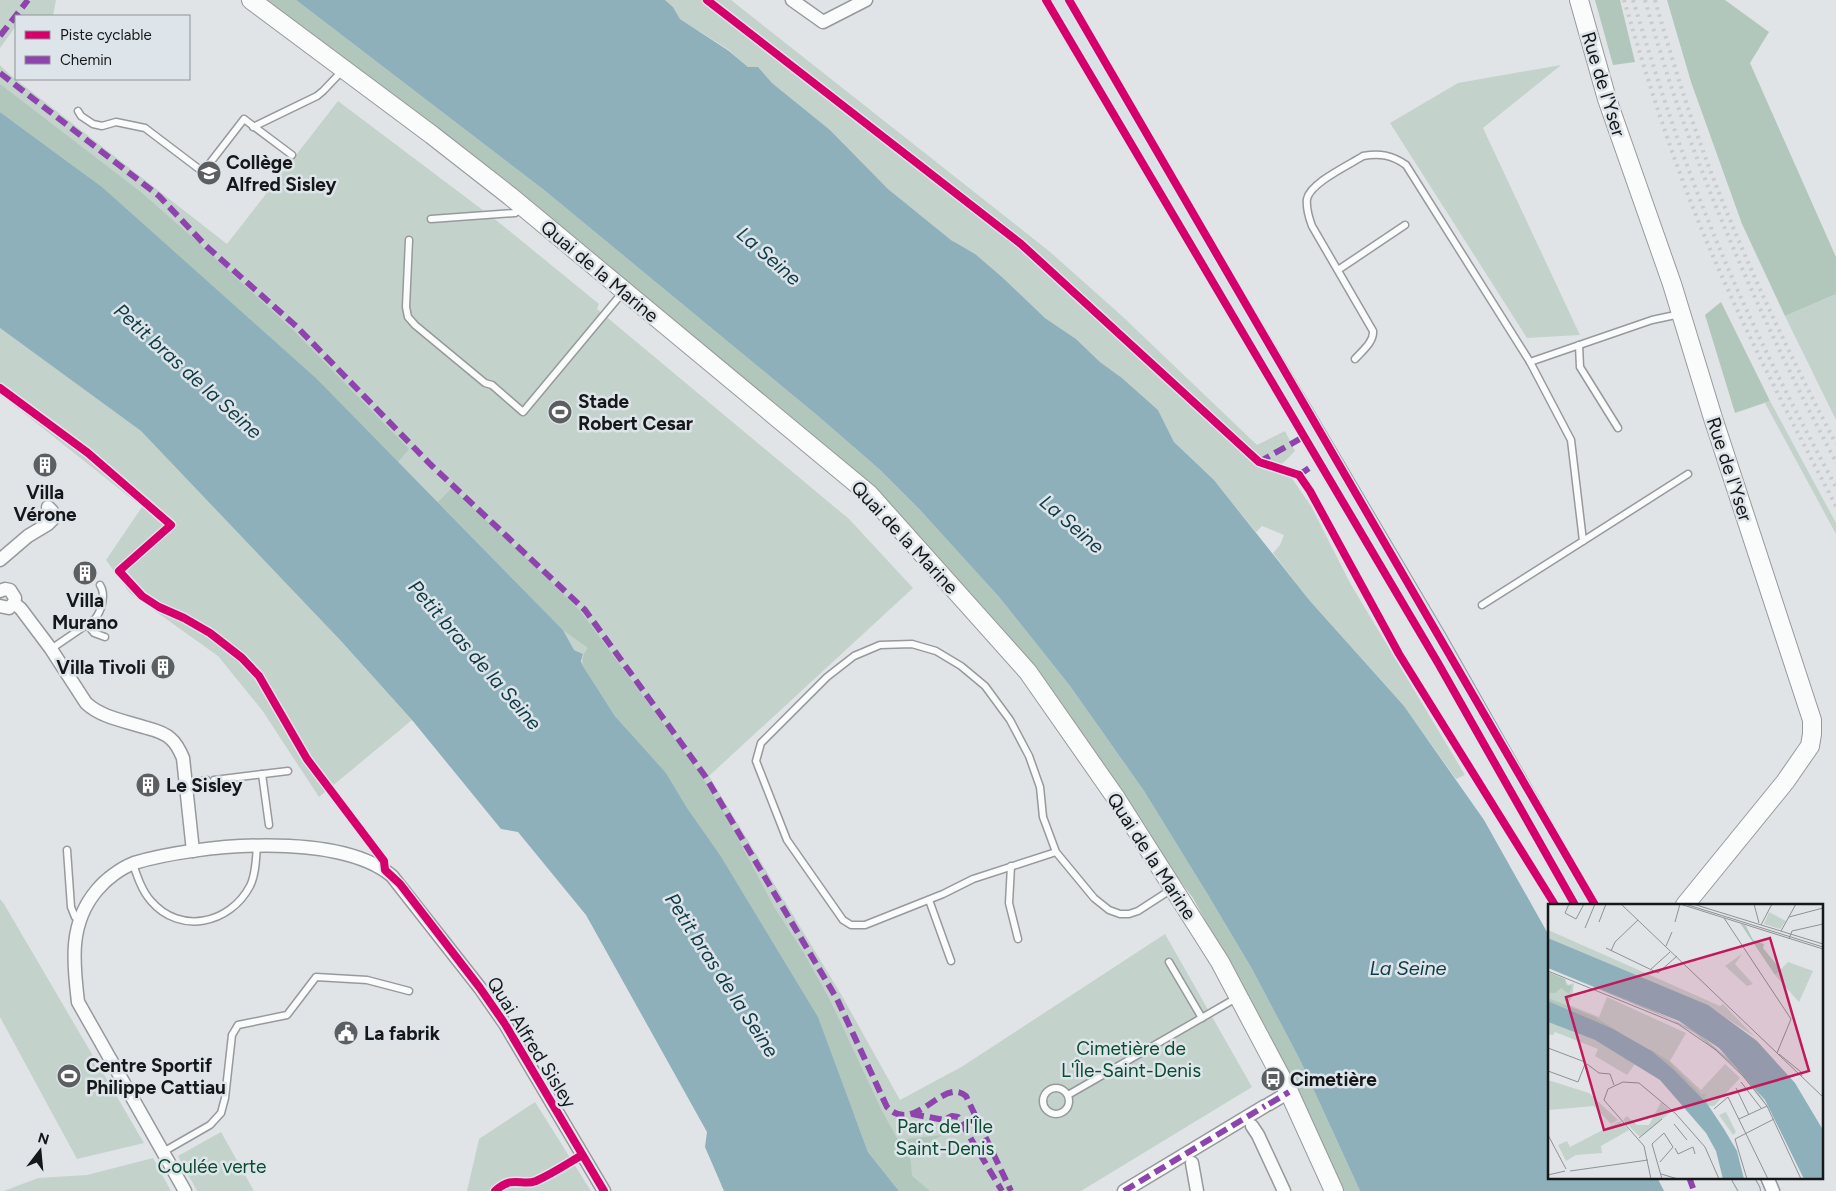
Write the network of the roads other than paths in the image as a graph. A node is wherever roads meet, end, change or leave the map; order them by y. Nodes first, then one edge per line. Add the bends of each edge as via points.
1 (251, 0) edge
2 (792, 0) edge
3 (866, 0) edge
4 (1059, 0) edge
5 (1578, 0) edge
6 (344, 69) junction
7 (78, 111) dead end
8 (253, 126) junction
9 (292, 155) dead end
10 (523, 208) junction
11 (431, 219) dead end
12 (1405, 225) dead end
13 (409, 240) dead end
14 (1338, 270) junction
15 (624, 291) junction
16 (1681, 314) junction
17 (1579, 345) junction
18 (1355, 359) dead end
19 (1530, 362) junction
20 (1618, 428) dead end
21 (1688, 474) dead end
22 (48, 507) dead end
23 (1583, 541) junction
24 (0, 560) edge
25 (100, 585) dead end
26 (1, 589) edge
27 (14, 603) junction
28 (1482, 605) dead end
29 (0, 606) edge
30 (87, 624) junction
31 (105, 637) dead end
32 (51, 649) junction
33 (288, 770) dead end
34 (262, 774) junction
35 (186, 783) junction
36 (269, 825) dead end
37 (257, 845) junction
38 (67, 850) dead end
39 (193, 851) junction
40 (1056, 852) junction
41 (132, 864) junction
42 (1011, 866) junction
43 (1173, 888) junction
44 (929, 900) junction
45 (1586, 904) edge
46 (1686, 904) edge
47 (81, 920) junction
48 (1018, 939) dead end
49 (951, 962) dead end
50 (1169, 962) dead end
51 (409, 991) dead end
52 (1238, 997) junction
53 (1202, 1018) junction
54 (1289, 1092) junction
55 (1068, 1095) junction
56 (1252, 1126) dead end
57 (163, 1152) junction
58 (1192, 1163) dead end
59 (1743, 1178) edge
60 (1767, 1178) edge
61 (185, 1191) edge
62 (604, 1191) edge
63 (1124, 1191) edge
64 (1197, 1191) edge
65 (1284, 1191) edge
66 (1334, 1191) edge
67 (1750, 1191) edge
68 (1773, 1191) edge

1 - 6 street, Quai de la Marine
2 - 3 street via 823,22
4 - 45 main road via 1441,646
5 - 16 street, Rue de l'Yser via 1607,99
6 - 8 lane via 317,96
6 - 10 street, Quai de la Marine
7 - 8 lane via 93,124 102,126 116,122 145,128 203,172 244,119
8 - 9 lane
10 - 11 lane via 515,213
10 - 15 street, Quai de la Marine
12 - 14 lane
13 - 15 lane via 408,317 523,412
14 - 18 lane via 1373,331 1373,336
14 - 19 lane via 1312,226 1307,207 1309,193 1313,187 1363,156 1380,154 1397,158 1406,165
15 - 43 street, Quai de la Marine via 869,494 1028,672 1116,798
16 - 17 lane via 1652,320
16 - 46 street, Rue de l'Yser via 1812,720 1810,746 1785,782
17 - 19 lane
17 - 20 lane via 1580,367
19 - 23 lane via 1570,440
21 - 23 lane
22 - 24 street via 52,511 52,519 48,524
23 - 28 lane
25 - 30 lane via 104,594 99,614
26 - 27 street via 12,592
27 - 29 street via 9,608
27 - 32 street
30 - 31 lane via 94,633
30 - 32 lane
32 - 35 street via 91,707 170,738 183,758
33 - 34 lane
34 - 35 lane
34 - 36 lane
35 - 39 street
37 - 39 street
37 - 41 lane via 254,874 244,896 233,909 206,920 181,920 158,909 145,892
37 - 62 street, Quai Alfred Sisley via 331,852 375,864 400,884 505,1024
38 - 47 lane via 71,907 75,917
39 - 41 street
40 - 42 lane
40 - 43 lane via 1094,898 1120,914 1138,911
40 - 44 lane via 1043,817 1040,787 1029,756 1010,720 985,686 936,651 912,644 880,646 854,656 827,677 761,743 756,761 787,840 842,920 852,925 865,925
41 - 47 street via 99,888
42 - 44 lane via 973,878
42 - 48 lane via 1009,903
43 - 52 street, Quai de la Marine
44 - 49 lane
47 - 57 street via 74,951 78,1002
50 - 53 lane
51 - 57 lane via 367,980 316,977 287,1016 238,1025 232,1036 221,1113 210,1126
52 - 53 lane
52 - 54 street, Quai de la Marine
53 - 55 lane
54 - 63 street
54 - 66 street, Quai de la Marine
55 - 55 lane via 1060,1088 1050,1089 1044,1097 1044,1107 1052,1113 1062,1113 1069,1105
56 - 65 street
57 - 61 street
58 - 64 street
59 - 67 main road
60 - 68 street

